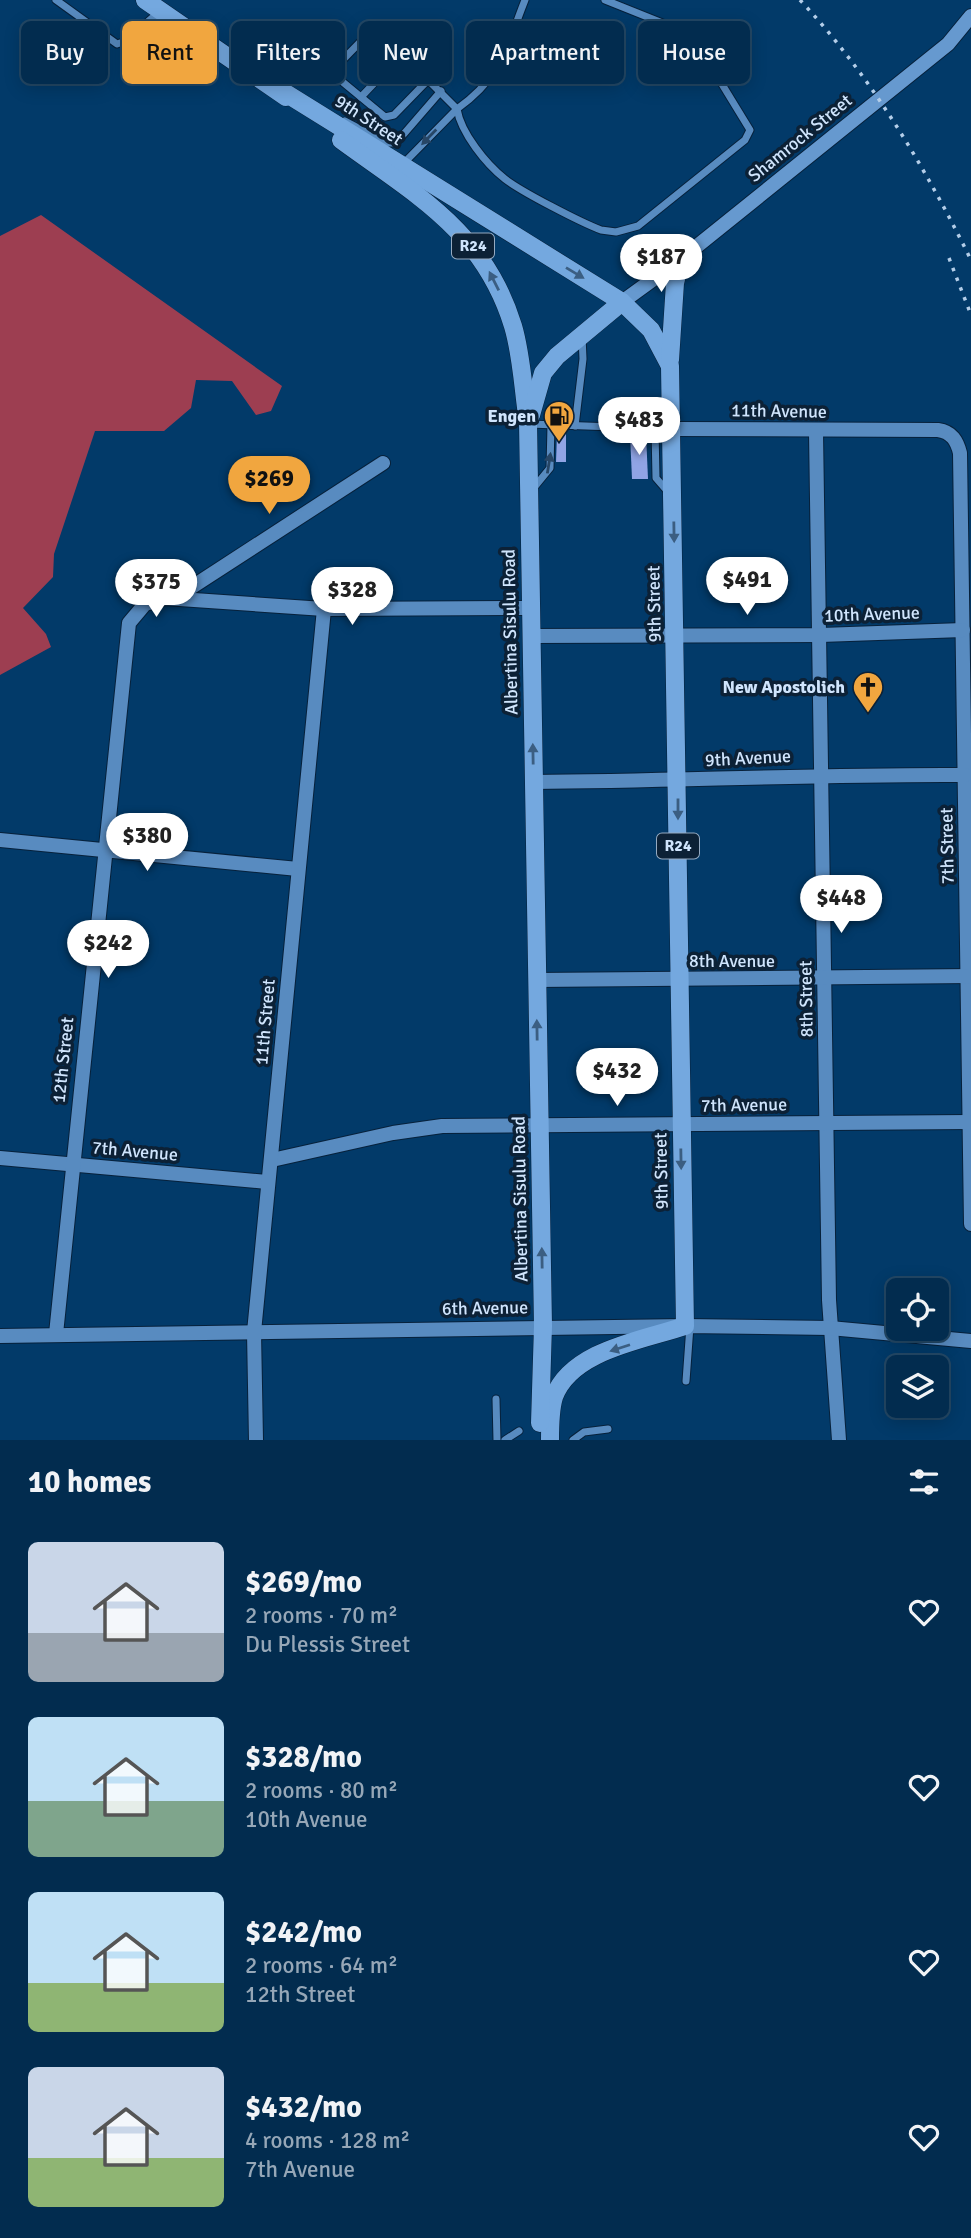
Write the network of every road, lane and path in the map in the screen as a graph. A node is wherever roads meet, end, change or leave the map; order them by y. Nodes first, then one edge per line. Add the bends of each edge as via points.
1 (57, 0) edge
2 (525, 0) edge
3 (605, 0) edge
4 (150, 3) edge
5 (971, 16) edge
6 (359, 45) edge
7 (345, 58) edge
8 (345, 84) edge
9 (373, 84) edge
10 (424, 84) edge
11 (434, 84) edge
12 (276, 87) junction
13 (441, 91) junction
14 (361, 97) junction
15 (457, 109) junction
16 (395, 171) junction
17 (681, 259) junction
18 (622, 302) junction
19 (582, 336) junction
20 (670, 366) junction
21 (528, 423) junction
22 (551, 425) junction
23 (575, 426) junction
24 (664, 429) junction
25 (816, 432) junction
26 (383, 463) dead end
27 (961, 468) joint
28 (529, 493) junction
29 (175, 598) junction
30 (531, 608) junction
31 (324, 609) junction
32 (963, 630) junction
33 (675, 635) junction
34 (821, 635) junction
35 (531, 636) junction
36 (820, 774) junction
37 (965, 775) junction
38 (678, 780) junction
39 (534, 782) junction
40 (0, 840) edge
41 (103, 851) junction
42 (298, 869) junction
43 (969, 976) edge
44 (825, 979) junction
45 (536, 980) junction
46 (679, 980) junction
47 (970, 1122) edge
48 (826, 1124) junction
49 (539, 1125) junction
50 (681, 1126) junction
51 (0, 1158) edge
52 (272, 1160) junction
53 (73, 1165) junction
54 (267, 1182) junction
55 (971, 1224) edge
56 (543, 1326) junction
57 (687, 1326) junction
58 (830, 1328) junction
59 (254, 1332) junction
60 (56, 1334) junction
61 (0, 1336) edge
62 (971, 1341) edge
63 (686, 1381) dead end
64 (496, 1399) dead end
65 (608, 1429) dead end
66 (519, 1432) dead end
67 (256, 1440) edge
68 (497, 1440) edge
69 (505, 1440) edge
70 (539, 1440) edge
71 (550, 1440) edge
72 (573, 1440) edge
73 (839, 1440) edge

1 - 4 lane via 117,44 144,27
2 - 15 lane via 495,74
3 - 15 lane via 695,40 750,130 745,140 638,226 616,232 601,230 512,184 472,141
4 - 12 main road, Albertina Sisulu Road / R24
5 - 17 street, Shamrock Street via 948,44
6 - 7 lane
8 - 14 lane
9 - 14 lane
10 - 14 lane via 390,118
11 - 13 lane
12 - 13 lane via 391,144 401,140
12 - 16 main road, Albertina Sisulu Road / R24
13 - 15 lane
15 -> 16 lane
16 -> 18 main road, 9th Street / R24
21 -> 16 main road, Albertina Sisulu Road / R24 via 513,327 490,272 472,244
17 - 18 street, Shamrock Street
17 - 20 main road via 675,283
18 - 19 main road
18 - 20 main road, 9th Street / R24 via 651,330
19 - 21 main road via 543,373
19 - 23 lane
20 - 24 main road, 9th Street / R24
21 - 22 lane, 11th Avenue
21 - 28 main road, Albertina Sisulu Road / R24
22 - 23 lane, 11th Avenue
28 -> 22 lane via 550,468
23 - 24 lane, 11th Avenue
24 - 25 street, 11th Avenue
24 -> 33 main road, 9th Street / R24 via 673,496
25 - 27 street, 11th Avenue via 946,431 958,444
25 - 34 street, 8th Street
26 - 29 street
27 - 32 street, 7th Street
28 - 30 main road, Albertina Sisulu Road / R24
29 - 31 street
29 - 41 street, 12th Street via 145,604 129,622
30 - 31 street
30 - 35 main road, Albertina Sisulu Road / R24
31 - 42 street, 11th Street
32 - 34 street, 10th Avenue
32 - 37 street, 7th Street
33 - 34 street, 10th Avenue
33 - 35 street, 10th Avenue
33 - 38 main road, 9th Street / R24
34 - 36 street, 8th Street
39 -> 35 main road, Albertina Sisulu Road / R24
36 - 37 street, 9th Avenue
36 - 38 street, 9th Avenue
36 - 44 street, 8th Street
37 - 43 street, 7th Street
38 - 39 street, 9th Avenue
38 -> 46 main road, 9th Street / R24
39 - 45 main road, Albertina Sisulu Road / R24
40 - 41 street
41 - 42 street
41 - 53 street, 12th Street
42 - 52 street, 11th Street
43 - 44 street, 8th Avenue
43 - 47 street, 7th Street
44 - 46 street, 8th Avenue
44 - 48 street, 8th Street
45 - 46 street, 8th Avenue
49 -> 45 main road, Albertina Sisulu Road / R24
46 - 50 main road, 9th Street / R24
47 - 48 street, 7th Avenue
47 - 55 street, 7th Street
48 - 50 street, 7th Avenue
48 - 58 street, 8th Street
49 - 50 street, 7th Avenue
49 - 52 street, 7th Avenue via 425,1128
56 -> 49 main road, Albertina Sisulu Road / R24
50 -> 57 main road, 9th Street / R24
51 - 53 street, 7th Avenue
52 - 54 street, 11th Street
53 - 54 street, 7th Avenue
53 - 60 street, 12th Street
54 - 59 street, 11th Street
56 - 57 street, 6th Avenue
56 - 59 street, 6th Avenue
56 - 70 main road, Albertina Sisulu Road / R24
57 - 58 street, 6th Avenue
57 - 63 lane
57 -> 71 main road via 596,1356 572,1372 554,1396
58 - 62 street, 6th Avenue
58 - 73 street, 8th Street
59 - 60 street, 6th Avenue
59 - 67 street, 11th Street
60 - 61 street, 6th Avenue
64 - 68 lane
65 - 72 lane via 584,1432
66 - 69 lane

